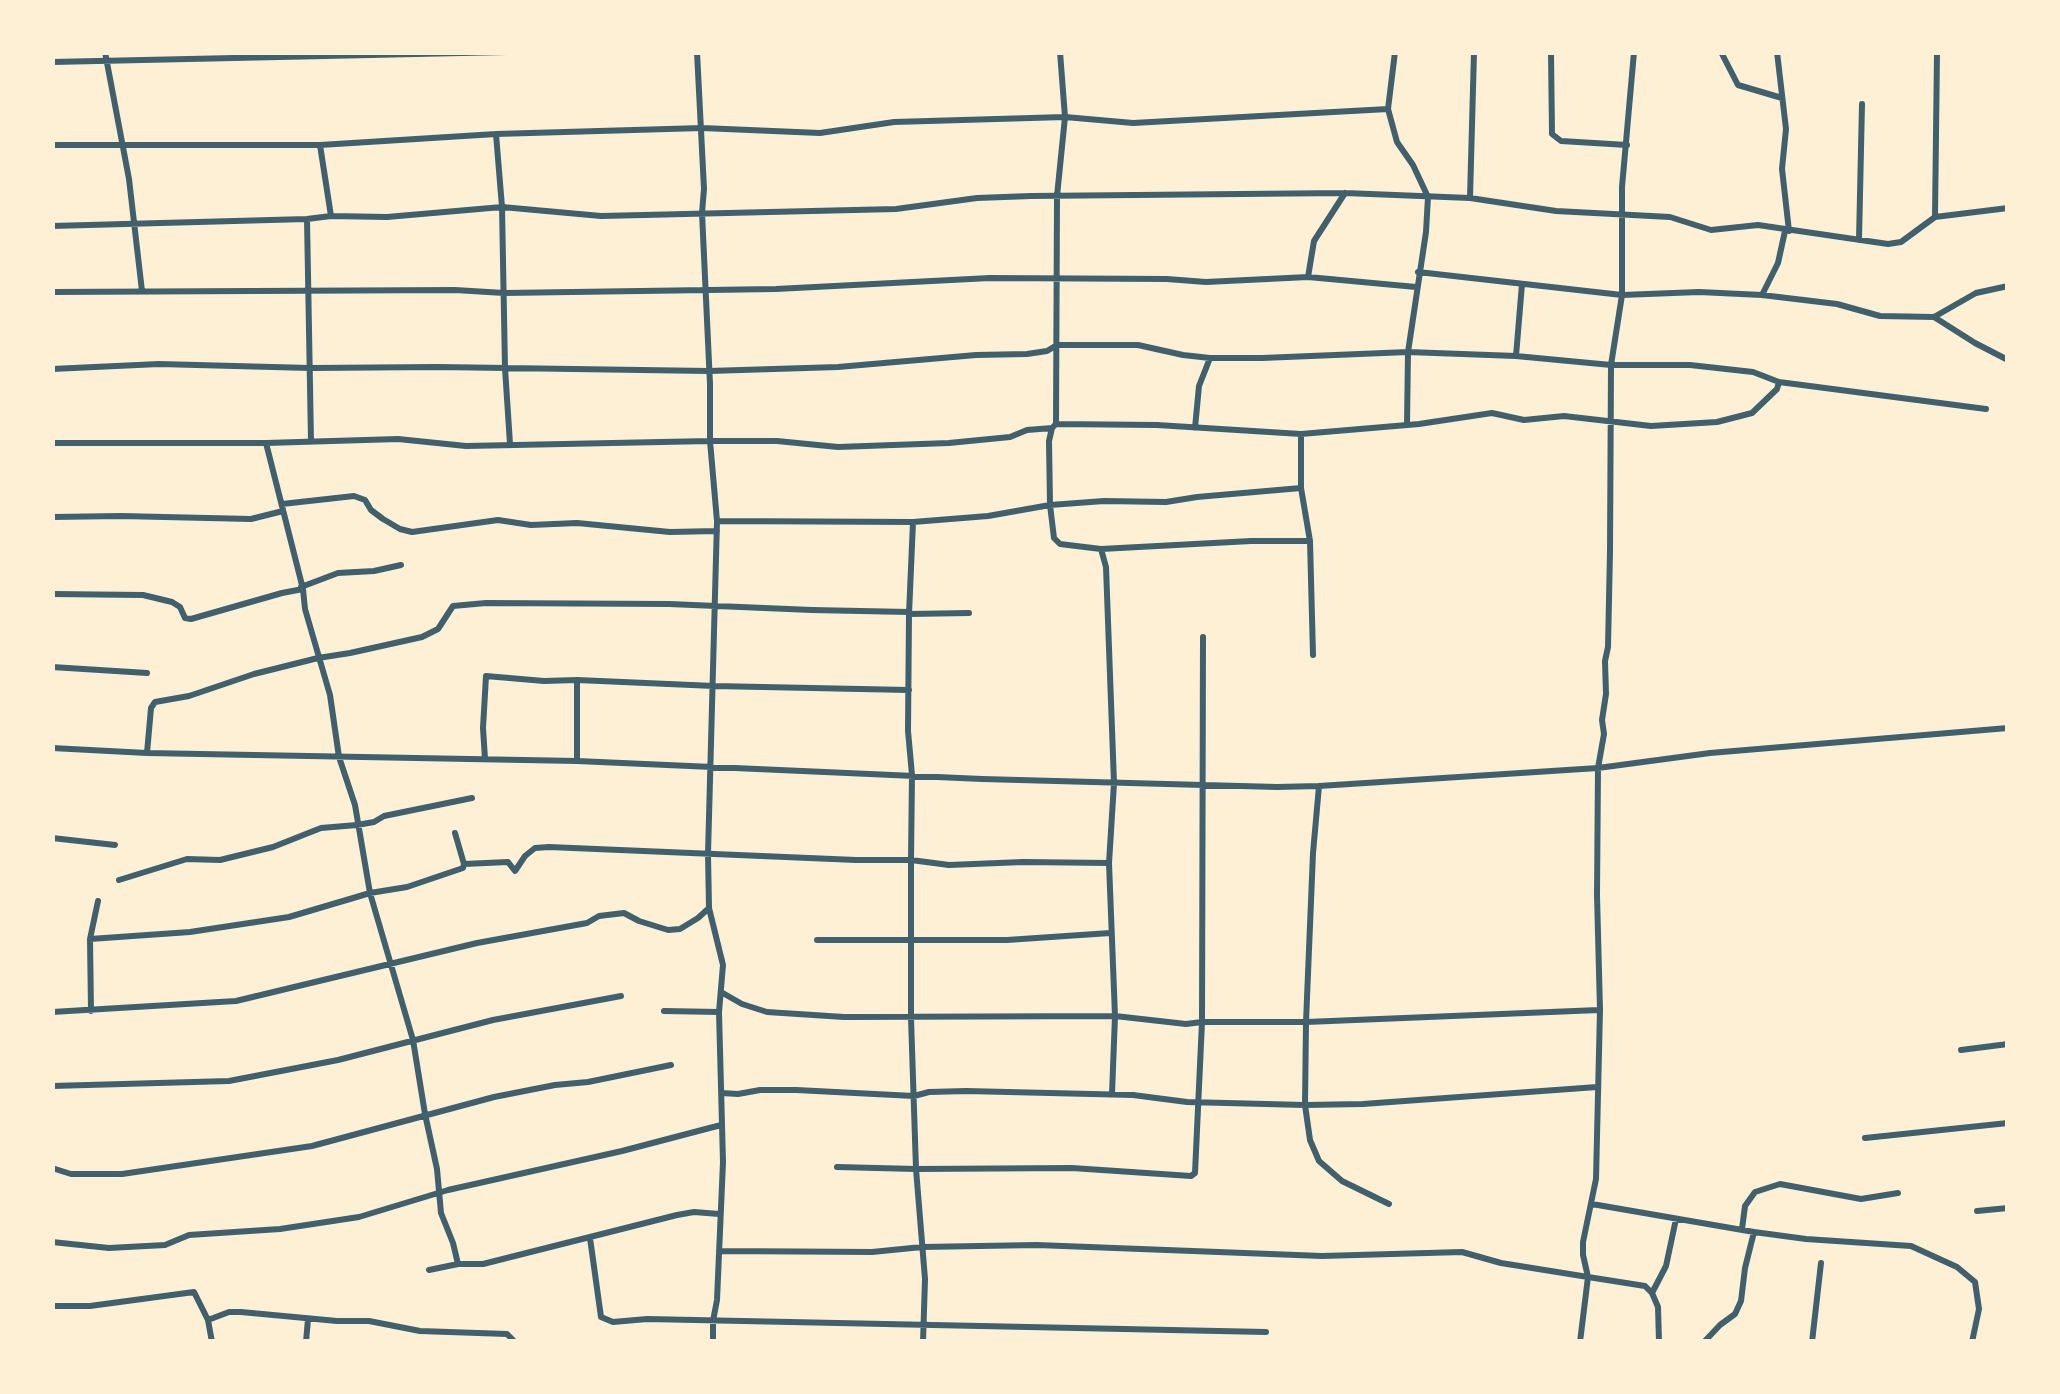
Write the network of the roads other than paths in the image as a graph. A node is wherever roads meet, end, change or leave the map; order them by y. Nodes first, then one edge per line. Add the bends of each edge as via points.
1 (105, 52) edge
2 (507, 52) edge
3 (697, 52) edge
4 (1060, 52) edge
5 (1395, 52) edge
6 (1474, 52) edge
7 (1552, 52) edge
8 (1634, 52) edge
9 (1722, 52) edge
10 (1777, 52) edge
11 (1937, 52) edge
12 (312, 55) edge
13 (52, 62) edge
14 (106, 62) junction
15 (1782, 98) junction
16 (1862, 104) dead end
17 (1388, 110) junction
18 (1065, 117) junction
19 (702, 128) junction
20 (496, 134) junction
21 (52, 145) edge
22 (320, 145) junction
23 (1627, 145) junction
24 (122, 146) junction
25 (1345, 193) junction
26 (1057, 196) junction
27 (1428, 197) junction
28 (1470, 198) junction
29 (502, 207) junction
30 (2008, 208) edge
31 (702, 213) junction
32 (331, 216) junction
33 (1622, 216) junction
34 (1936, 217) junction
35 (307, 220) junction
36 (135, 224) junction
37 (52, 226) edge
38 (1788, 231) junction
39 (1859, 240) junction
40 (1418, 272) junction
41 (1308, 277) junction
42 (1055, 278) junction
43 (1522, 284) junction
44 (2008, 286) edge
45 (1416, 287) junction
46 (705, 290) junction
47 (142, 291) junction
48 (52, 292) edge
49 (308, 292) junction
50 (504, 293) junction
51 (1622, 295) junction
52 (1762, 295) junction
53 (1934, 317) junction
54 (1057, 345) junction
55 (1408, 352) junction
56 (1516, 356) junction
57 (1210, 358) junction
58 (2008, 360) edge
59 (1611, 365) junction
60 (310, 368) junction
61 (505, 368) junction
62 (52, 369) edge
63 (709, 371) junction
64 (1779, 382) junction
65 (1986, 409) dead end
66 (1610, 421) junction
67 (1406, 425) junction
68 (1054, 426) junction
69 (1195, 428) junction
70 (1301, 434) junction
71 (310, 441) junction
72 (710, 441) junction
73 (52, 443) edge
74 (266, 443) junction
75 (510, 444) junction
76 (1302, 488) junction
77 (1050, 506) junction
78 (282, 508) junction
79 (52, 518) edge
80 (718, 521) junction
81 (913, 522) junction
82 (717, 530) junction
83 (1310, 541) junction
84 (1101, 549) junction
85 (401, 565) dead end
86 (302, 588) junction
87 (52, 594) edge
88 (715, 606) junction
89 (909, 613) junction
90 (969, 613) dead end
91 (1203, 637) dead end
92 (1314, 655) dead end
93 (318, 658) junction
94 (52, 667) edge
95 (147, 674) dead end
96 (578, 680) junction
97 (714, 686) junction
98 (908, 690) junction
99 (2008, 728) edge
100 (52, 748) edge
101 (147, 753) junction
102 (338, 757) junction
103 (486, 759) junction
104 (577, 761) junction
105 (711, 767) junction
106 (1598, 768) junction
107 (912, 775) junction
108 (1114, 783) junction
109 (1204, 786) junction
110 (1318, 786) junction
111 (472, 798) dead end
112 (357, 825) junction
113 (455, 833) dead end
114 (52, 838) edge
115 (115, 845) dead end
116 (708, 854) junction
117 (910, 860) junction
118 (464, 864) junction
119 (1109, 864) junction
120 (120, 880) dead end
121 (370, 893) junction
122 (98, 901) dead end
123 (710, 908) junction
124 (1110, 933) junction
125 (90, 939) junction
126 (912, 939) junction
127 (817, 940) dead end
128 (390, 964) junction
129 (721, 992) junction
130 (620, 996) dead end
131 (1600, 1010) junction
132 (91, 1011) junction
133 (52, 1012) edge
134 (664, 1012) dead end
135 (719, 1012) junction
136 (1115, 1016) junction
137 (912, 1018) junction
138 (1202, 1022) junction
139 (1306, 1022) junction
140 (413, 1040) junction
141 (2008, 1044) edge
142 (1961, 1050) dead end
143 (672, 1065) dead end
144 (52, 1086) edge
145 (1597, 1087) junction
146 (722, 1093) junction
147 (1112, 1094) junction
148 (914, 1096) junction
149 (1199, 1102) junction
150 (1305, 1105) junction
151 (424, 1114) junction
152 (2008, 1124) edge
153 (721, 1125) junction
154 (1865, 1138) dead end
155 (837, 1167) dead end
156 (52, 1168) edge
157 (916, 1170) junction
158 (438, 1192) junction
159 (1898, 1193) dead end
160 (1389, 1204) dead end
161 (1592, 1204) junction
162 (2008, 1208) edge
163 (1977, 1212) dead end
164 (719, 1214) junction
165 (1676, 1218) junction
166 (1742, 1230) junction
167 (1754, 1232) junction
168 (590, 1238) junction
169 (52, 1242) edge
170 (922, 1247) junction
171 (719, 1252) junction
172 (458, 1264) junction
173 (1821, 1264) dead end
174 (428, 1270) dead end
175 (1588, 1276) junction
176 (1652, 1293) junction
177 (52, 1306) edge
178 (308, 1319) junction
179 (208, 1320) junction
180 (713, 1321) junction
181 (923, 1325) junction
182 (1119, 1329) junction
183 (1266, 1332) dead end
184 (1659, 1340) edge
185 (212, 1342) edge
186 (306, 1342) edge
187 (514, 1342) edge
188 (714, 1342) edge
189 (923, 1342) edge
190 (1118, 1342) edge
191 (1580, 1342) edge
192 (1670, 1342) edge
193 (1704, 1342) edge
194 (1812, 1342) edge
195 (1972, 1342) edge

1 - 14 street
2 - 12 street
3 - 19 street
4 - 18 street
5 - 17 street
6 - 28 street
7 - 23 street via 1552,134 1561,141
8 - 23 street
9 - 15 street via 1738,85
10 - 15 street
11 - 34 street
12 - 14 street
13 - 14 street
14 - 24 street
15 - 38 street
16 - 39 street
17 - 18 street via 1134,123
17 - 27 street via 1397,142
18 - 19 street via 894,122 820,133
18 - 26 street
19 - 20 street
19 - 31 street
20 - 22 street
20 - 29 street
21 - 24 street
22 - 24 street
22 - 32 street
23 - 33 street
24 - 36 street
25 - 26 street
25 - 27 street
25 - 41 street via 1314,241
26 - 31 street
26 - 42 street
27 - 28 street
27 - 40 street
28 - 33 street
29 - 31 street via 601,216
29 - 32 street
29 - 50 street
30 - 34 street
31 - 46 street
32 - 35 street
33 - 38 street via 1670,217 1711,230 1758,225
33 - 51 street
34 - 39 street via 1901,242
35 - 36 street
35 - 49 street
36 - 37 street
36 - 47 street
38 - 39 street
38 - 52 street
40 - 43 street
40 - 45 street
41 - 42 street
41 - 45 street
42 - 46 street
42 - 54 street
43 - 51 street
43 - 56 street
44 - 53 street via 1976,293
45 - 55 street
46 - 50 street
46 - 63 street
47 - 48 street
47 - 49 street
49 - 50 street
49 - 60 street
50 - 61 street
51 - 52 street
51 - 59 street
52 - 53 street via 1880,316
53 - 58 street
54 - 57 street via 1138,345
54 - 63 street via 1027,354
54 - 68 street
55 - 56 street
55 - 57 street
55 - 67 street
56 - 59 street
57 - 69 street via 1198,386
59 - 64 street via 1690,365
59 - 66 street
60 - 61 street
60 - 62 street
60 - 71 street
61 - 63 street
61 - 75 street
63 - 72 street
64 - 65 street
64 - 66 street via 1752,413 1717,422
66 - 67 street via 1524,420 1492,412
66 - 106 street via 1608,647
67 - 70 street
68 - 69 street
68 - 72 street via 915,445
68 - 77 street
69 - 70 street
70 - 76 street
71 - 74 street
71 - 75 street
72 - 75 street
72 - 80 street
73 - 74 street
74 - 78 street
76 - 77 street
76 - 83 street
77 - 81 street
77 - 84 street via 1060,544
78 - 79 street via 252,519
78 - 82 street via 354,496 412,532 498,520
78 - 86 street
80 - 81 street
80 - 82 street
81 - 89 street
82 - 88 street
83 - 84 street
83 - 92 street
84 - 108 street
85 - 86 street via 338,573
86 - 87 street via 190,619 172,602 143,595
86 - 93 street
88 - 89 street
88 - 93 street via 453,606 438,629 422,637
88 - 97 street
89 - 90 street
89 - 98 street
91 - 109 street
93 - 101 street via 155,702
93 - 102 street
94 - 95 street
96 - 97 street
96 - 103 street via 486,676
96 - 104 street
97 - 98 street
97 - 105 street
98 - 107 street
99 - 106 street
100 - 101 street
101 - 102 street
102 - 103 street
102 - 112 street
103 - 104 street
104 - 105 street
105 - 107 street
105 - 116 street
106 - 110 street
106 - 131 street
107 - 108 street
107 - 117 street
108 - 109 street
108 - 119 street
109 - 110 street
109 - 138 street
110 - 139 street
111 - 112 street
112 - 120 street via 321,828 220,860 187,859
112 - 121 street
113 - 118 street
114 - 115 street
116 - 117 street
116 - 118 street via 549,846 534,848 516,871 508,862
116 - 123 street
117 - 119 street via 949,866
117 - 126 street
118 - 121 street via 407,887
119 - 124 street
121 - 125 street via 289,917
121 - 128 street
122 - 125 street
123 - 128 street via 680,929 612,914
123 - 129 street via 723,965
124 - 126 street
124 - 136 street
125 - 132 street
126 - 127 street
126 - 137 street
128 - 132 street via 236,1000
128 - 140 street
129 - 135 street
129 - 137 street via 767,1012
130 - 140 street
131 - 139 street
131 - 145 street
132 - 133 street
134 - 135 street
135 - 146 street
136 - 137 street
136 - 138 street
136 - 147 street
137 - 148 street
138 - 139 street
138 - 149 street
139 - 150 street
140 - 144 street via 229,1081
140 - 151 street
141 - 142 street
143 - 151 street
145 - 150 street
145 - 161 street
146 - 148 street
146 - 153 street
147 - 148 street
147 - 149 street
148 - 157 street
149 - 150 street
149 - 157 street via 1191,1176 1072,1168
150 - 160 street via 1319,1161 1342,1181
151 - 156 street via 312,1146 122,1174
151 - 158 street
152 - 154 street
153 - 158 street
153 - 164 street
155 - 157 street
157 - 170 street
158 - 169 street via 359,1217 189,1235 166,1245
158 - 172 street
159 - 166 street via 1860,1199 1780,1184 1755,1192 1744,1206
161 - 165 street
161 - 175 street via 1583,1242
162 - 163 street
164 - 168 street via 677,1215
164 - 171 street
165 - 166 street
165 - 176 street via 1666,1266
166 - 167 street
167 - 193 street via 1741,1301
167 - 195 street via 1911,1246 1957,1267 1975,1282 1979,1309
168 - 172 street
168 - 180 street via 601,1318
170 - 171 street
170 - 175 street via 1322,1256 1462,1252
170 - 181 street
171 - 180 street
172 - 174 street
173 - 194 street
175 - 176 street
175 - 191 street
176 - 184 street
177 - 179 street via 194,1292
178 - 179 street via 229,1312
178 - 186 street
178 - 187 street via 507,1334
179 - 185 street
180 - 181 street
180 - 188 street
181 - 182 street
181 - 189 street
182 - 183 street
182 - 190 street
184 - 192 street

